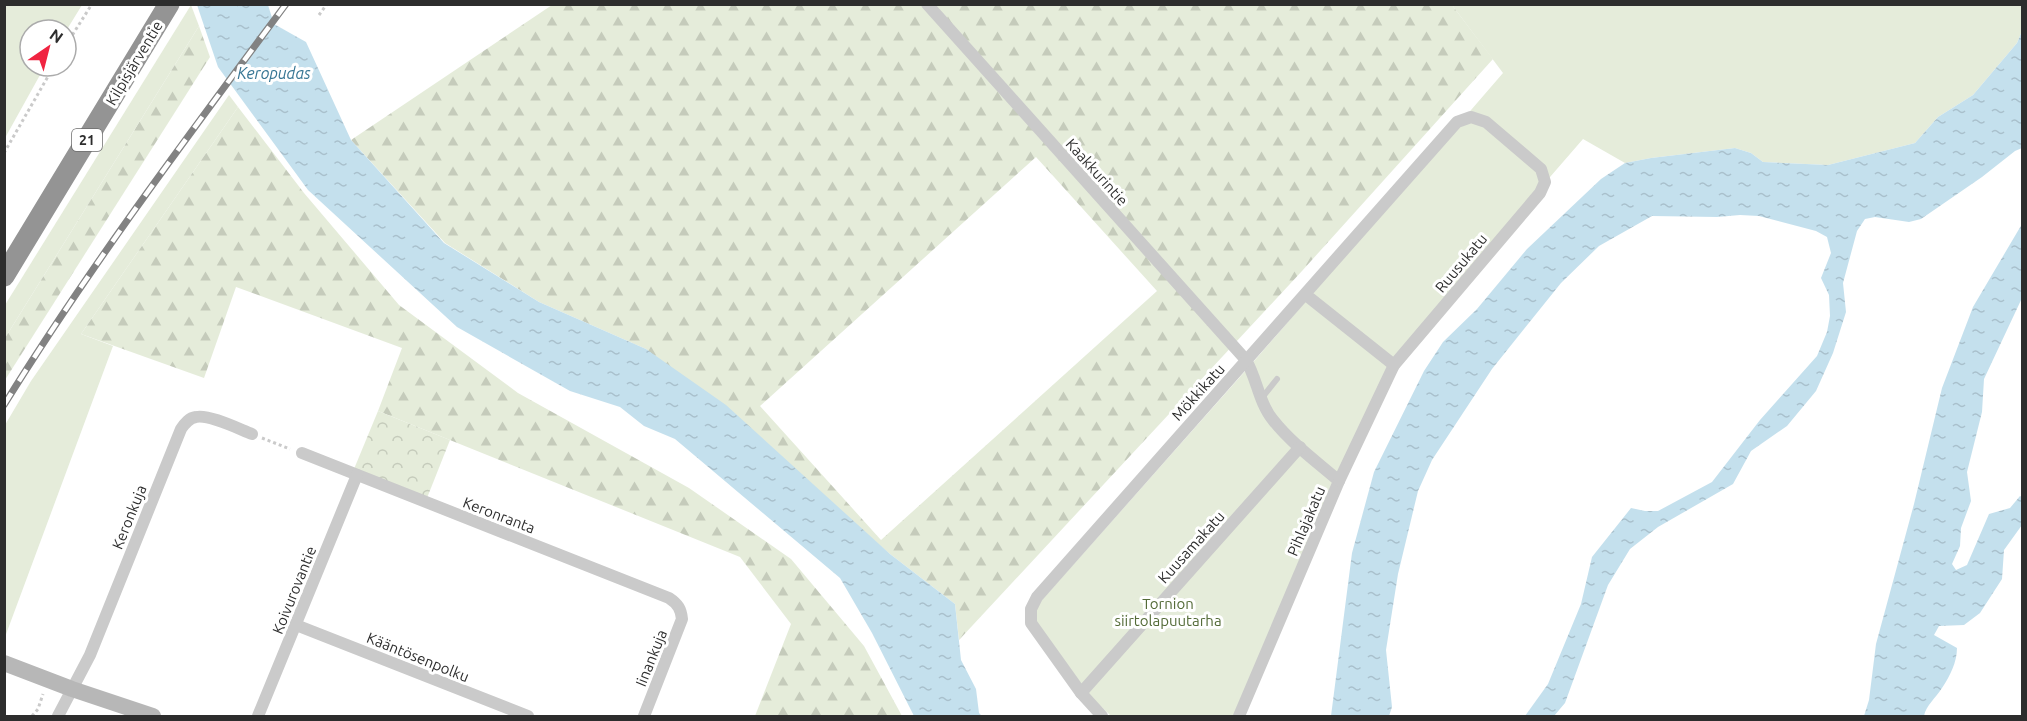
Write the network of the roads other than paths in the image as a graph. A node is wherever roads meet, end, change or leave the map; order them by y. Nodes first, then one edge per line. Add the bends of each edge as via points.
1 (169, 4) edge
2 (927, 4) edge
3 (1457, 122) joint
4 (4, 276) edge
5 (1306, 295) junction
6 (1246, 360) junction
7 (1394, 365) junction
8 (1277, 379) dead end
9 (1261, 399) junction
10 (252, 434) road end
11 (1300, 447) junction
12 (302, 453) road end
13 (357, 475) junction
14 (1340, 481) junction
15 (681, 609) joint
16 (296, 625) junction
17 (4, 663) edge
18 (72, 689) junction
19 (1082, 693) junction
20 (58, 717) edge
21 (153, 717) edge
22 (258, 717) edge
23 (528, 717) edge
24 (644, 717) edge
25 (1102, 717) edge
26 (1239, 717) edge

1 - 4 highway, Kilpisjärventie / 21
2 - 6 street, Kaakkurintie
3 - 5 street, Mökkikatu
3 - 7 street, Ruusukatu via 1471,117 1486,122 1541,169 1545,182
5 - 6 street, Mökkikatu
5 - 7 street
6 - 9 street, Pihlajakatu
6 - 19 street, Mökkikatu via 1037,597 1031,609 1031,623
7 - 14 street
8 - 9 lane
9 - 11 street, Pihlajakatu via 1272,420
10 - 18 street, Keronkuja via 204,416 188,420 181,429 90,655
11 - 14 street, Pihlajakatu
11 - 19 street, Kuusamakatu
12 - 13 street, Keronranta
13 - 15 street, Keronranta via 669,598
13 - 16 street, Koivurovantie
14 - 26 street, Pihlajakatu
15 - 24 street, Iinankuja via 682,619
16 - 22 street, Koivurovantie
16 - 23 street, Kääntösenpolku
17 - 18 street
18 - 20 street
18 - 21 street
19 - 25 street

